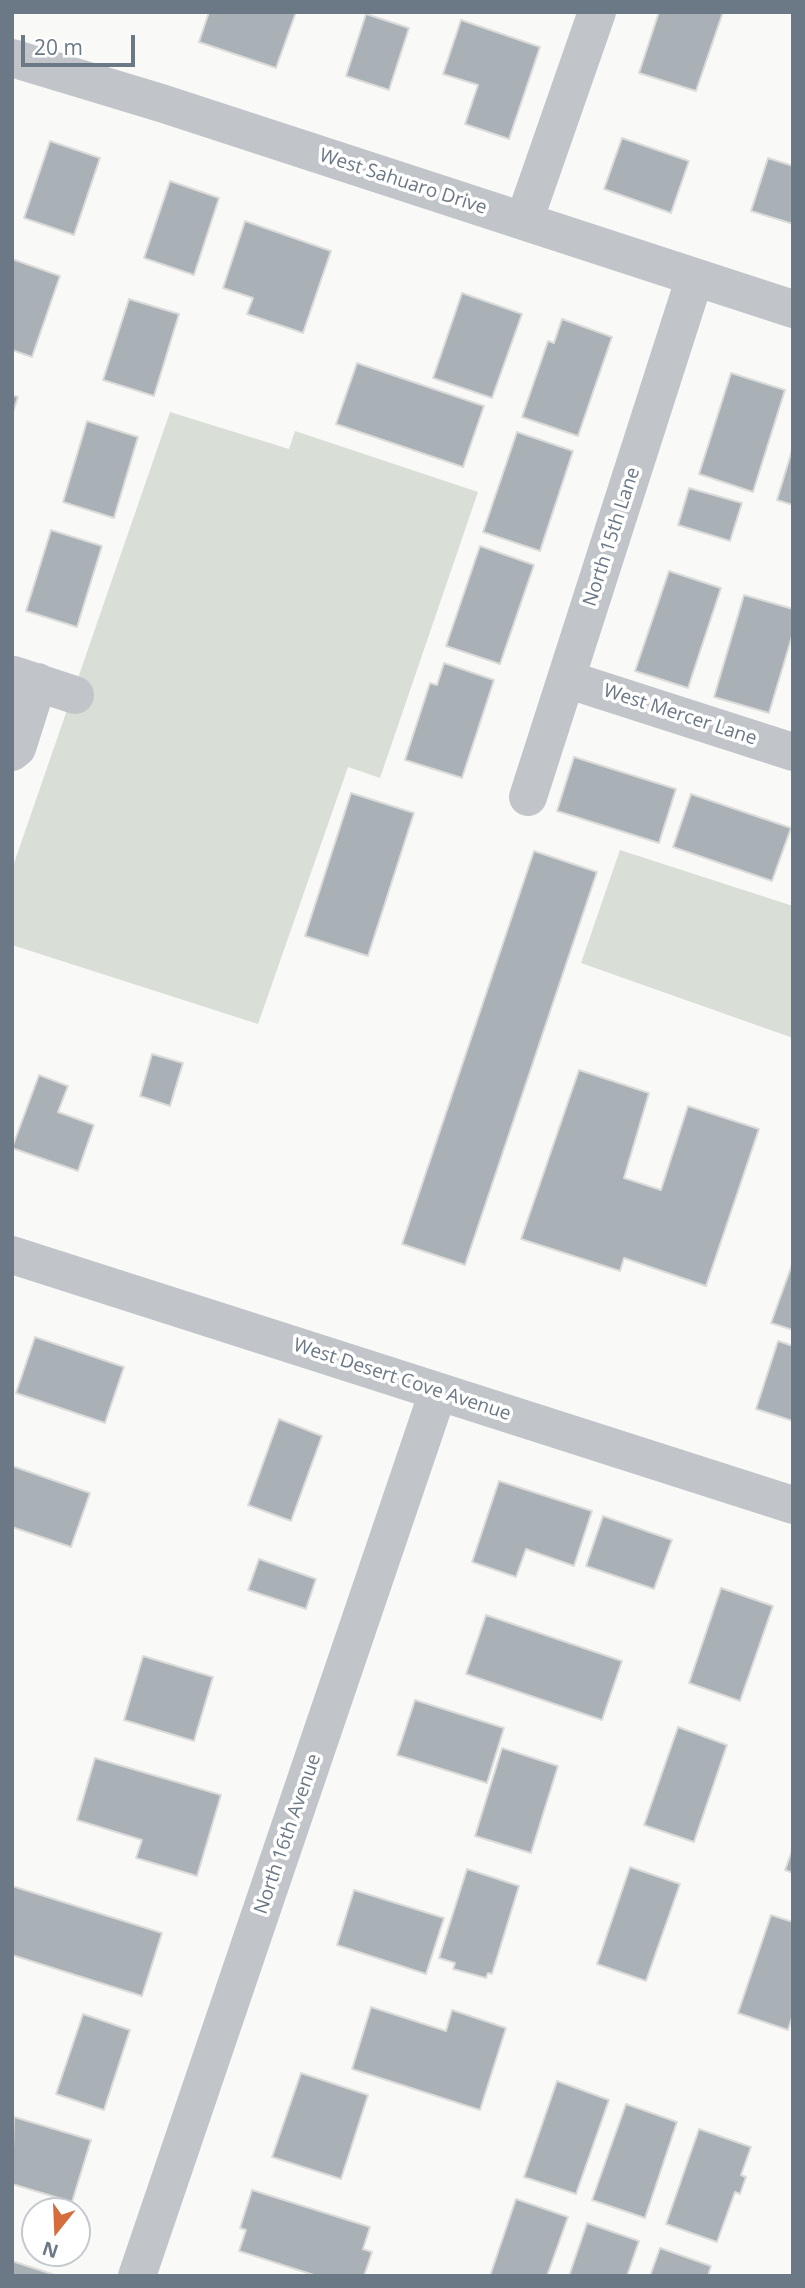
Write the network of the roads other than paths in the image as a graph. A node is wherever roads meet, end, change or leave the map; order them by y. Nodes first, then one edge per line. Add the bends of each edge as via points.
1 (597, 12) edge
2 (12, 58) edge
3 (524, 221) junction
4 (695, 277) junction
5 (793, 309) edge
6 (25, 678) edge
7 (566, 679) junction
8 (75, 695) dead end
9 (12, 752) edge
10 (793, 752) edge
11 (528, 797) dead end
12 (12, 1255) edge
13 (438, 1392) junction
14 (793, 1505) edge
15 (137, 2276) edge

1 - 3 street
2 - 3 street, West Sahuaro Drive
3 - 4 street, West Sahuaro Drive
4 - 5 street, West Sahuaro Drive
4 - 7 street, North 15th Lane
6 - 8 street
6 - 9 street via 17,748
7 - 10 street, West Mercer Lane
7 - 11 street, North 15th Lane
12 - 13 street, West Desert Cove Avenue
13 - 14 street, West Desert Cove Avenue
13 - 15 street, North 16th Avenue

